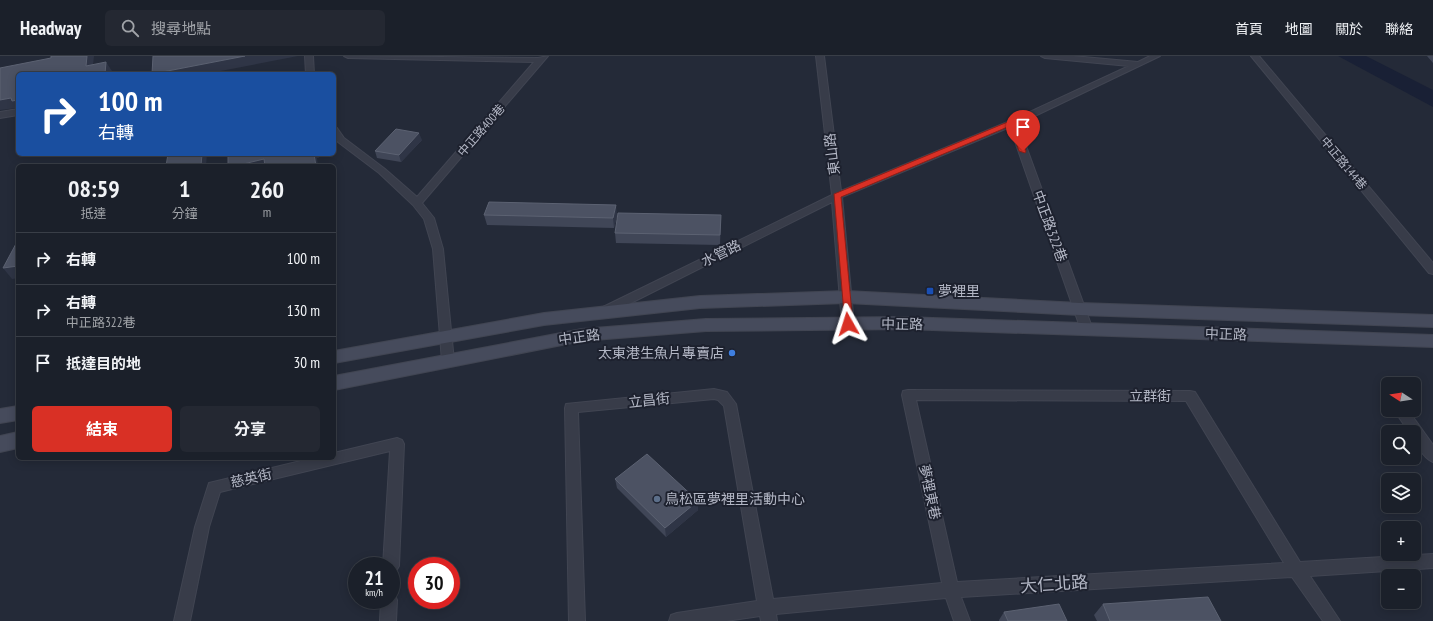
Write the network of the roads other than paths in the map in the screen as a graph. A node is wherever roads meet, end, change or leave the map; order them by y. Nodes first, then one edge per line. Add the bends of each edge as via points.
1 (310, 56) edge
2 (348, 56) edge
3 (820, 56) edge
4 (1045, 56) edge
5 (1156, 56) edge
6 (1255, 56) edge
7 (542, 58) edge
8 (1139, 64) junction
9 (310, 72) edge
10 (16, 112) edge
11 (0, 115) edge
12 (1012, 123) junction
13 (336, 133) edge
14 (837, 196) junction
15 (417, 203) junction
16 (1433, 270) edge
17 (846, 298) junction
18 (1080, 309) junction
19 (605, 311) junction
20 (1433, 321) edge
21 (848, 324) junction
22 (1087, 330) junction
23 (445, 337) junction
24 (1433, 341) edge
25 (336, 357) edge
26 (448, 361) junction
27 (336, 382) edge
28 (908, 395) joint
29 (16, 413) edge
30 (0, 416) edge
31 (1406, 417) edge
32 (16, 440) edge
33 (0, 444) edge
34 (1433, 456) edge
35 (336, 458) edge
36 (329, 460) edge
37 (391, 557) edge
38 (1433, 561) edge
39 (1296, 569) junction
40 (951, 590) junction
41 (389, 609) edge
42 (768, 614) edge
43 (182, 621) edge
44 (388, 621) edge
45 (577, 621) edge
46 (677, 621) edge
47 (962, 621) edge
48 (1332, 621) edge

1 - 9 street
2 - 7 street
3 - 14 street, 東山路
4 - 8 street
5 - 8 street
6 - 16 street, 中正路144巷
7 - 15 street, 中正路400巷
8 - 12 street, 水管路
10 - 11 street
12 - 14 street, 水管路
12 - 18 street, 中正路322巷
13 - 15 street via 341,140 382,171
14 - 17 street, 東山路
14 - 19 street, 水管路
15 - 23 street via 429,218 438,249
17 - 18 main road, 中正路
17 - 19 main road, 中正路 via 700,302
17 - 21 street, 東山路
18 - 20 main road, 中正路
18 - 22 street, 中正路322巷
19 - 23 main road, 中正路
21 - 22 main road, 中正路 via 904,323
21 - 26 main road, 中正路 via 706,325 582,335
22 - 24 main road, 中正路
23 - 25 main road, 中正路
23 - 26 street
26 - 27 main road, 中正路
28 - 39 street, 立群街 via 1190,396
28 - 40 street, 夢裡東巷
29 - 30 main road
31 - 34 street
32 - 33 main road
35 - 37 street, 慈英街 via 397,444
36 - 43 street, 慈英街 via 214,487 202,527
38 - 39 street, 大仁北路
39 - 40 street, 大仁北路
39 - 48 street
40 - 42 street, 大仁北路
40 - 47 street, 夢裡東巷
41 - 44 street
42 - 45 street, 立昌街 via 730,404 722,396 714,394 570,408
42 - 46 street, 大仁北路

